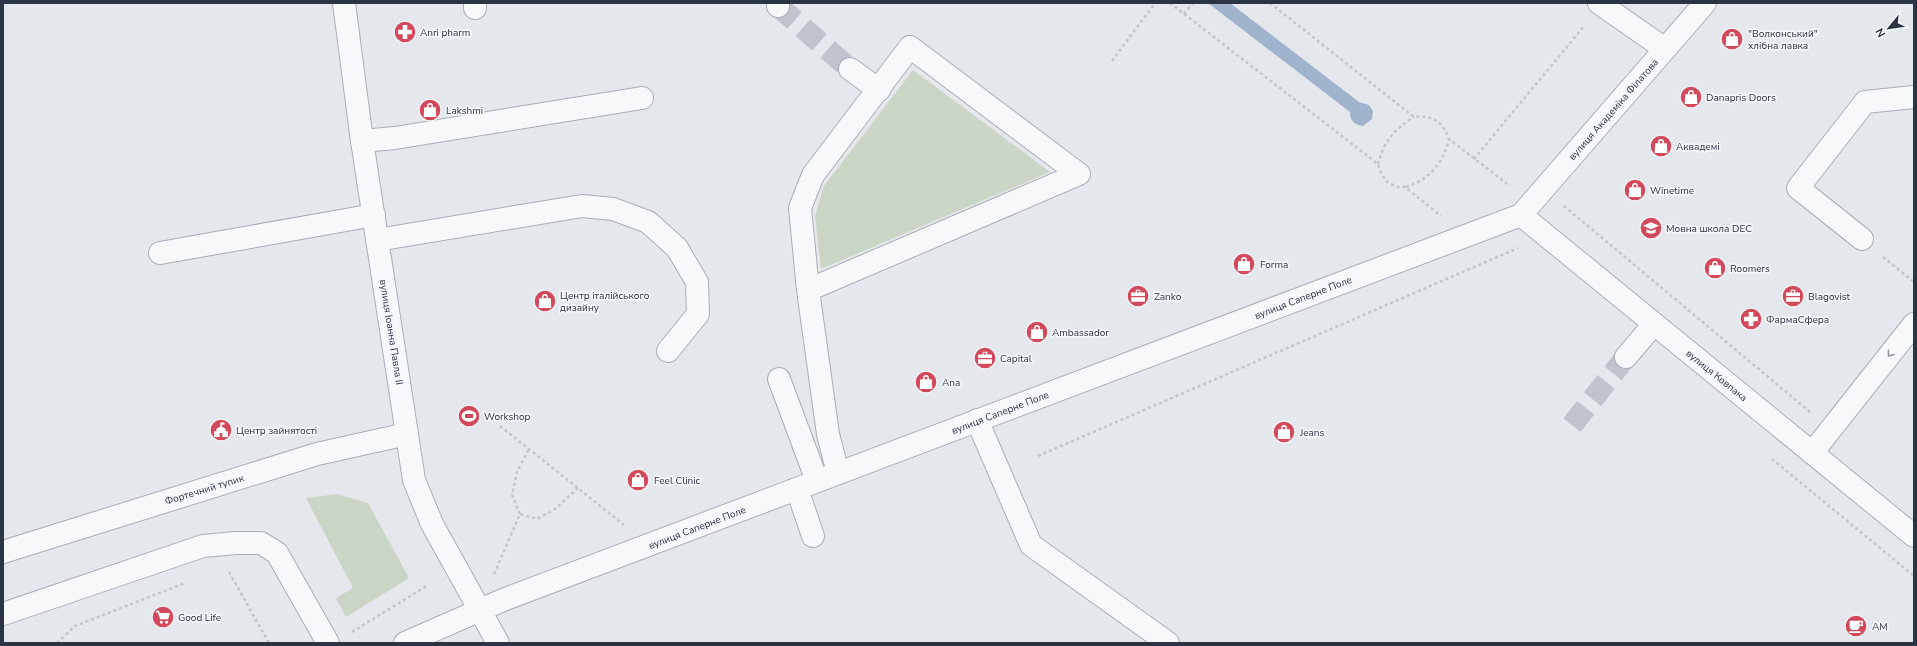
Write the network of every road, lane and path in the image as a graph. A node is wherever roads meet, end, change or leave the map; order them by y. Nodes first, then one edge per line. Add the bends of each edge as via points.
1 (344, 3) edge
2 (1155, 3) edge
3 (1170, 3) edge
4 (1193, 3) edge
5 (1270, 3) edge
6 (1705, 3) edge
7 (1601, 4) edge
8 (1184, 14) junction
9 (1665, 49) junction
10 (1112, 61) dead end
11 (850, 69) tunnel mouth
12 (879, 90) junction
13 (1914, 97) edge
14 (642, 98) dead end
15 (1414, 116) junction
16 (1449, 139) junction
17 (362, 141) junction
18 (1474, 159) junction
19 (1378, 164) junction
20 (1516, 183) dead end
21 (1405, 187) junction
22 (1512, 187) junction
23 (1508, 191) dead end
24 (1560, 203) dead end
25 (374, 215) junction
26 (1521, 215) junction
27 (1446, 219) dead end
28 (1862, 239) joint
29 (377, 240) junction
30 (1518, 248) dead end
31 (160, 253) dead end
32 (1914, 282) edge
33 (808, 290) junction
34 (1654, 324) junction
35 (1914, 324) edge
36 (668, 351) dead end
37 (1626, 357) tunnel mouth
38 (779, 379) dead end
39 (977, 420) junction
40 (500, 426) dead end
41 (1830, 430) junction
42 (407, 434) junction
43 (529, 449) junction
44 (1812, 453) junction
45 (1038, 456) dead end
46 (1770, 457) dead end
47 (838, 473) junction
48 (817, 481) junction
49 (578, 488) junction
50 (797, 489) junction
51 (520, 514) junction
52 (626, 527) dead end
53 (813, 536) dead end
54 (1914, 536) edge
55 (3, 552) edge
56 (226, 568) dead end
57 (1914, 576) edge
58 (492, 579) dead end
59 (190, 582) dead end
60 (428, 585) dead end
61 (480, 611) junction
62 (3, 614) edge
63 (348, 635) dead end
64 (57, 643) edge
65 (269, 643) edge
66 (328, 643) edge
67 (405, 643) edge
68 (498, 643) edge
69 (1168, 643) edge

1 - 17 street, вулиця Іоанна Павла II
2 - 10 path
3 - 8 path
4 - 8 path
5 - 15 path
6 - 9 street, вулиця Академіка Філатова
7 - 9 street
7 - 18 path
8 - 19 path
9 - 26 street, вулиця Академіка Філатова
11 - 12 street
12 - 33 street via 813,176 800,208
12 - 33 street via 910,47 1079,174
13 - 28 street via 1865,102 1798,188
14 - 17 street via 403,137
15 - 16 path via 1432,117 1445,129
15 - 19 path via 1389,138
16 - 18 path
16 - 21 path via 1446,153 1428,177
17 - 25 street, вулиця Іоанна Павла II
18 - 22 path
19 - 21 path via 1380,173 1387,182 1397,187
20 - 22 path
21 - 27 path
22 - 23 path
24 - 41 path
25 - 29 street, вулиця Іоанна Павла II
25 - 31 street
26 - 34 street, вулиця Ковпака
26 - 39 street, вулиця Саперне Поле
28 - 32 path
29 - 36 street via 582,206 613,209 648,222 677,248 697,282 698,314
29 - 42 street, вулиця Іоанна Павла II
30 - 45 path
33 - 47 street via 828,434
34 - 37 street
34 - 44 street, вулиця Ковпака
35 -> 41 street
38 - 48 street
39 - 47 street, вулиця Саперне Поле
39 - 69 street via 1031,545
40 - 43 path
41 - 44 street
42 - 55 street, Фортечний тупик via 317,454
42 - 61 street, вулиця Іоанна Павла II via 414,480 432,524
43 - 49 path
43 - 51 path via 517,472 512,495
44 - 54 street, вулиця Ковпака
46 - 57 path
47 - 48 street, вулиця Саперне Поле
48 - 50 street, вулиця Саперне Поле
49 - 51 path via 556,509 537,519
49 - 52 path
50 - 53 street
50 - 61 street, вулиця Саперне Поле via 503,600
51 - 58 path
56 - 65 path
59 - 64 path via 75,626
60 - 63 path
61 - 67 street, вулиця Саперне Поле
61 - 68 street, вулиця Іоанна Павла II
62 - 66 street via 203,546 261,543 277,553

